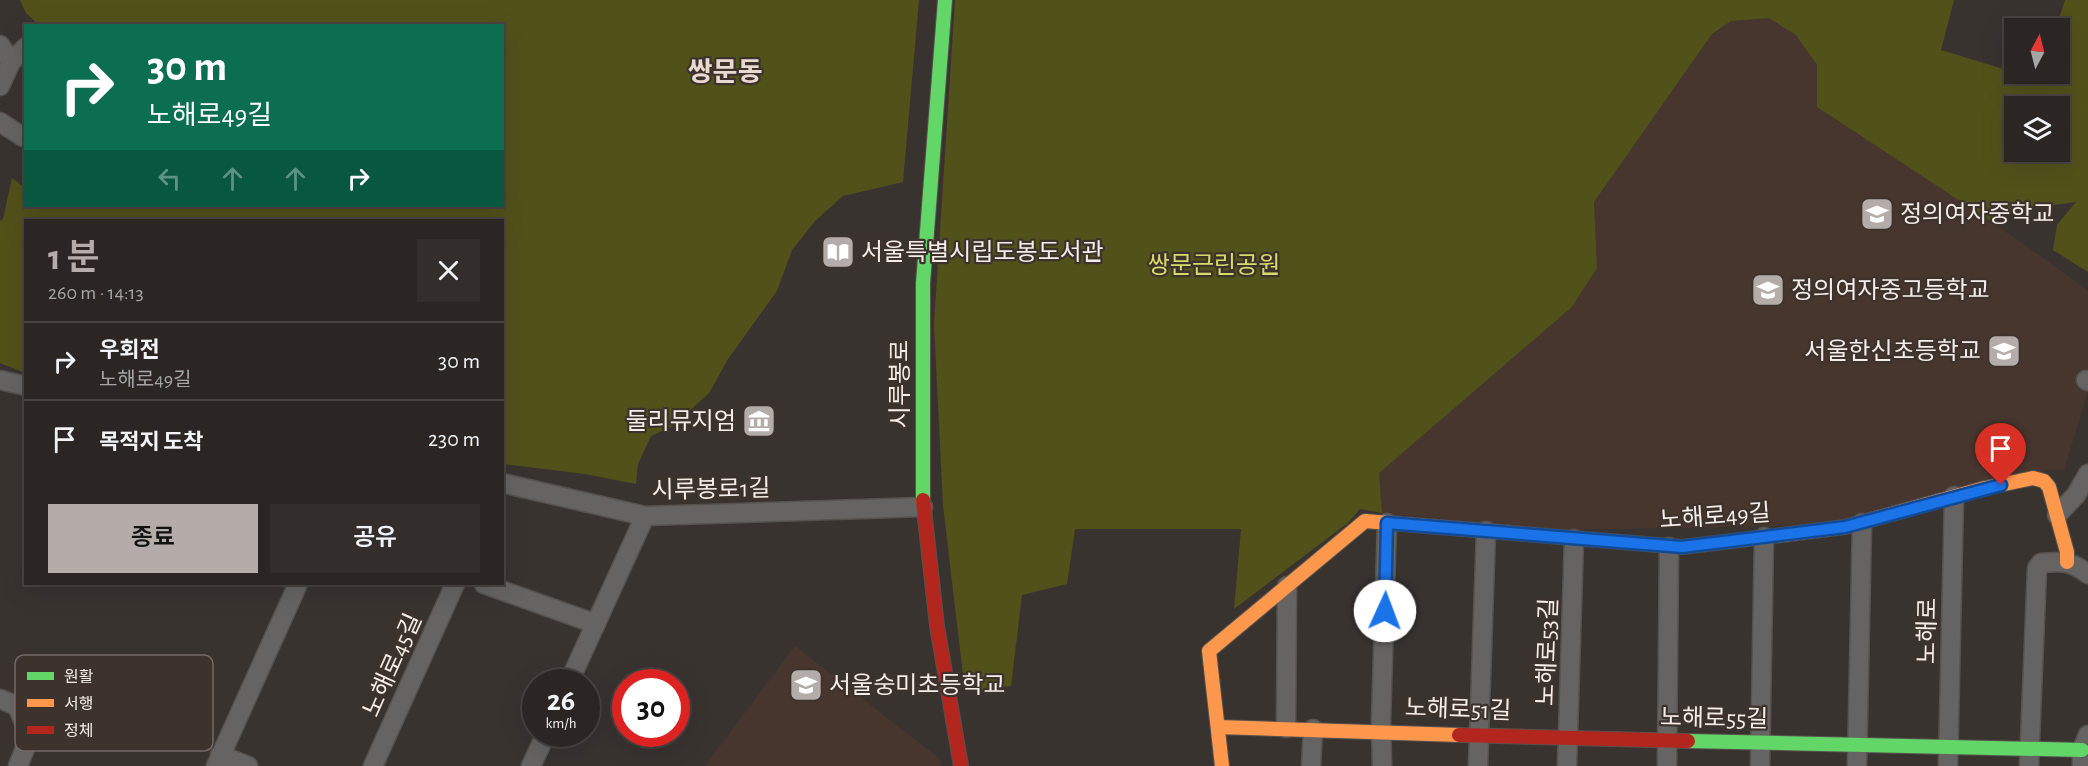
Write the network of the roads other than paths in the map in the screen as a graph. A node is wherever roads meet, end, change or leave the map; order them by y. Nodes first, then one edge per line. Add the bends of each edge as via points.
1 (945, 0) edge
2 (0, 45) edge
3 (24, 49) edge
4 (11, 62) junction
5 (0, 86) edge
6 (0, 122) edge
7 (23, 137) dead end
8 (0, 380) edge
9 (24, 386) edge
10 (2088, 474) edge
11 (504, 484) edge
12 (1954, 496) junction
13 (923, 507) junction
14 (645, 516) junction
15 (2057, 516) junction
16 (1862, 522) junction
17 (1387, 523) junction
18 (1486, 531) junction
19 (1764, 537) junction
20 (1574, 539) junction
21 (1669, 546) junction
22 (2067, 562) junction
23 (2088, 574) edge
24 (298, 585) edge
25 (455, 585) edge
26 (487, 585) edge
27 (1287, 586) junction
28 (596, 624) junction
29 (575, 669) edge
30 (0, 699) edge
31 (15, 705) edge
32 (1218, 727) junction
33 (1286, 728) junction
34 (1313, 729) junction
35 (1382, 730) junction
36 (1479, 734) junction
37 (1568, 737) junction
38 (1667, 741) junction
39 (1760, 743) junction
40 (1858, 744) junction
41 (540, 747) edge
42 (1948, 747) junction
43 (24, 751) edge
44 (2084, 755) edge
45 (2029, 757) edge
46 (218, 761) edge
47 (18, 766) edge
48 (248, 766) edge
49 (373, 766) edge
50 (531, 766) edge
51 (962, 766) edge
52 (1222, 766) edge
53 (1311, 766) edge
54 (1382, 766) edge
55 (1478, 766) edge
56 (1567, 766) edge
57 (1667, 766) edge
58 (1760, 766) edge
59 (1857, 766) edge
60 (1947, 766) edge

1 - 13 street, 시루봉로 via 923,283
2 - 4 street
3 - 4 street
4 - 5 street
6 - 7 street
8 - 9 street
10 - 15 street
11 - 14 street, 시루봉로1길
12 - 15 street, 노해로49길 via 2032,478 2049,487
12 - 16 street, 노해로49길
12 - 42 street, 노해로
13 - 14 street, 시루봉로1길
13 - 51 street, 시루봉로 via 937,626
14 - 28 street
15 - 22 street, 노해로49길
16 - 19 street, 노해로49길
16 - 40 street
17 - 18 street, 노해로49길
17 - 27 street, 노해로49길 via 1365,521
17 - 35 street, 노해로51길
18 - 20 street, 노해로49길
18 - 36 street
19 - 21 street, 노해로49길
19 - 39 street
20 - 21 street, 노해로49길
20 - 37 street, 노해로53길
21 - 38 street
22 - 23 street
22 - 45 street via 2041,563 2037,568
24 - 46 street
25 - 49 street, 노해로45길
26 - 28 street
27 - 32 street, 노해로49길 via 1209,651
27 - 33 street
28 - 29 street
30 - 31 street
32 - 33 street, 노해로51길
32 - 52 street, 노해로49길
33 - 34 street, 노해로51길
34 - 35 street, 노해로51길
34 - 53 street
35 - 36 street, 노해로51길
35 - 54 street, 노해로51길
36 - 37 street, 노해로51길
36 - 55 street
37 - 38 street, 노해로55길
37 - 56 street, 노해로53길
38 - 39 street, 노해로55길
38 - 57 street
39 - 40 street, 노해로55길
39 - 58 street
40 - 42 street, 노해로55길
40 - 59 street
41 - 50 street
42 - 45 street, 노해로55길
42 - 60 street, 노해로
43 - 47 street
44 - 45 street, 노해로55길
46 - 48 street

